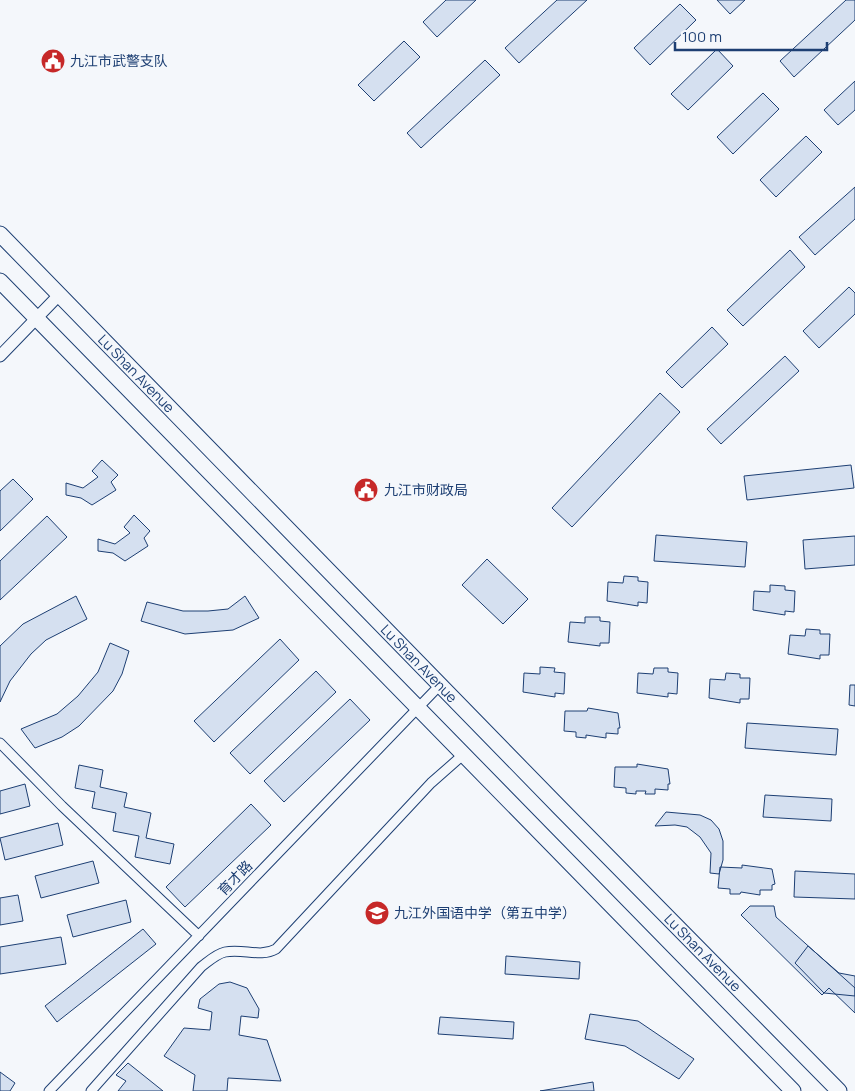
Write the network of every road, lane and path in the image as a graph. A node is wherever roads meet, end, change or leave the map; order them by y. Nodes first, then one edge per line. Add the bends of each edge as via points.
1 (0, 234) edge
2 (0, 281) edge
3 (59, 295) junction
4 (37, 319) junction
5 (0, 356) edge
6 (440, 685) junction
7 (418, 707) junction
8 (0, 743) edge
9 (464, 754) junction
10 (199, 936) junction
11 (49, 1091) edge
12 (91, 1091) edge
13 (793, 1091) edge
14 (839, 1091) edge

1 - 3 highway, Lu Shan Avenue
2 - 4 highway
3 - 4 street
3 - 6 highway, Lu Shan Avenue
4 - 5 street
4 - 7 highway
6 - 7 street, 育才路
6 - 14 highway, Lu Shan Avenue
7 - 9 highway
7 - 10 street, 育才路
8 - 10 street
9 - 12 street via 431,783 276,950 269,953 225,952 214,957 201,967
9 - 13 highway
10 - 11 street, 育才路

